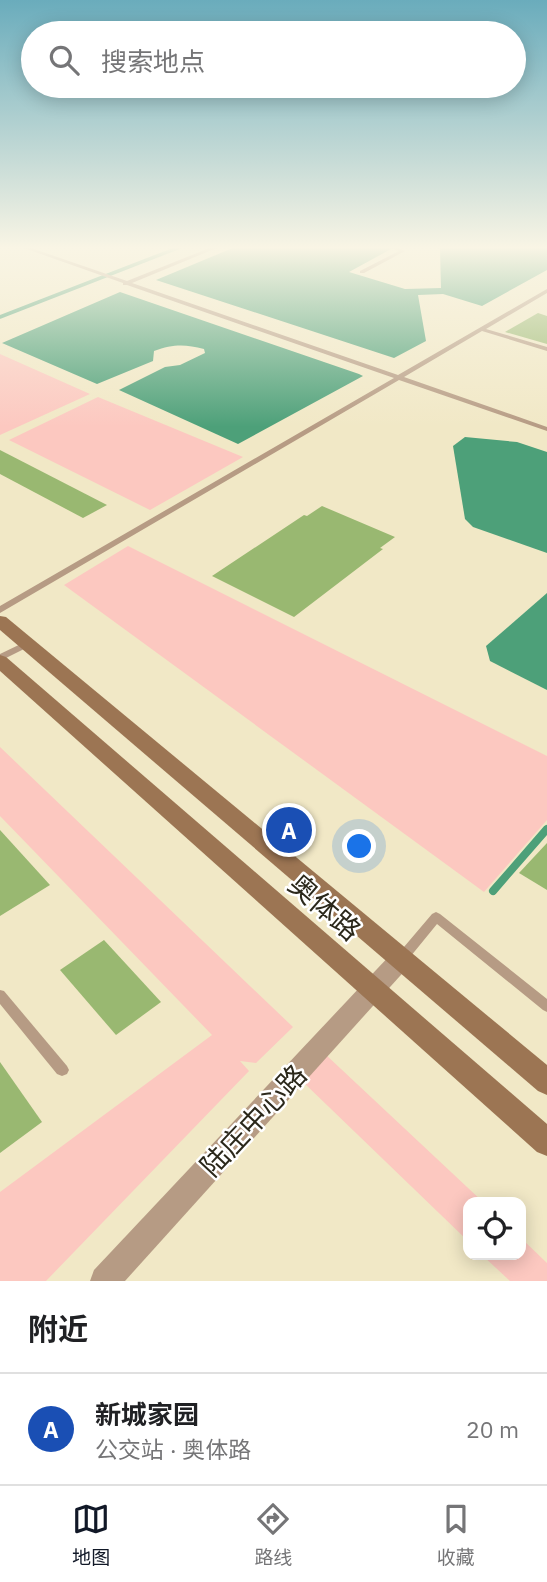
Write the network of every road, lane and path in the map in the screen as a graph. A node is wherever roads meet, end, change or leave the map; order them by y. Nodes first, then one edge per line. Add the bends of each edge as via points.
1 (190, 307) edge
2 (521, 307) edge
3 (482, 330) junction
4 (547, 349) edge
5 (398, 379) junction
6 (547, 429) edge
7 (0, 610) edge
8 (0, 621) edge
9 (27, 644) junction
10 (0, 660) edge
11 (401, 959) junction
12 (373, 989) junction
13 (0, 995) edge
14 (547, 1006) edge
15 (62, 1070) dead end
16 (547, 1082) edge
17 (547, 1142) edge
18 (105, 1281) edge

1 - 5 lane
2 - 3 lane
3 - 4 lane
3 - 5 lane
5 - 6 lane
5 - 7 lane
8 - 9 main road, 奥体路
9 - 10 lane
9 - 11 main road, 奥体路
10 - 12 main road, 奥体路
11 - 12 street, 陆庄中心路
11 - 14 lane via 436,917
11 - 16 main road, 奥体路
12 - 17 main road, 奥体路
12 - 18 street, 陆庄中心路
13 - 15 lane

